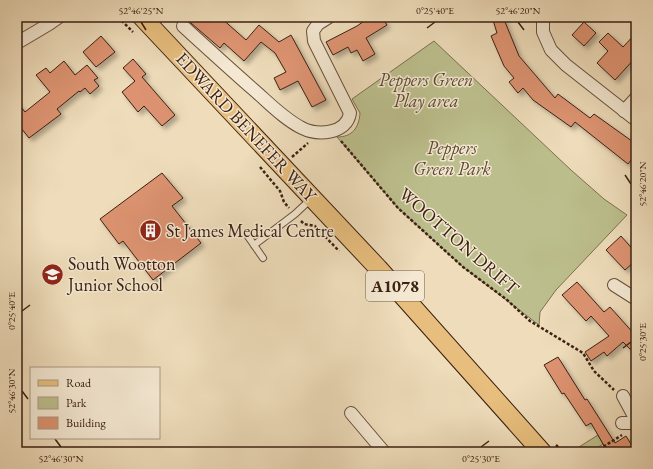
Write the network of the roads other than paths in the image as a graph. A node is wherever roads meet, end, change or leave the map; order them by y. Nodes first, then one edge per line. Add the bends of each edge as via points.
1 (59, 17) edge
2 (142, 17) edge
3 (330, 17) edge
4 (543, 17) edge
5 (183, 26) dead end
6 (17, 43) edge
7 (636, 98) edge
8 (624, 111) junction
9 (636, 120) edge
10 (312, 198) junction
11 (247, 235) dead end
12 (254, 245) junction
13 (263, 258) dead end
14 (614, 285) dead end
15 (636, 299) edge
16 (623, 396) road end
17 (351, 412) dead end
18 (636, 420) edge
19 (636, 423) edge
20 (624, 427) road end
21 (384, 452) edge
22 (542, 452) edge

1 - 6 street
2 - 10 main road, EDWARD BENEFER WAY / A1078
3 - 5 street via 318,24 313,31 314,40 350,113 346,123 333,131 321,132 302,128 282,114
4 - 8 street via 543,32 551,50
7 - 8 street
8 - 9 street
10 - 12 lane
10 - 22 main road, EDWARD BENEFER WAY / A1078 via 446,342
11 - 12 lane
12 - 13 lane
14 - 15 street
16 - 18 street
17 - 21 street
19 - 20 street

